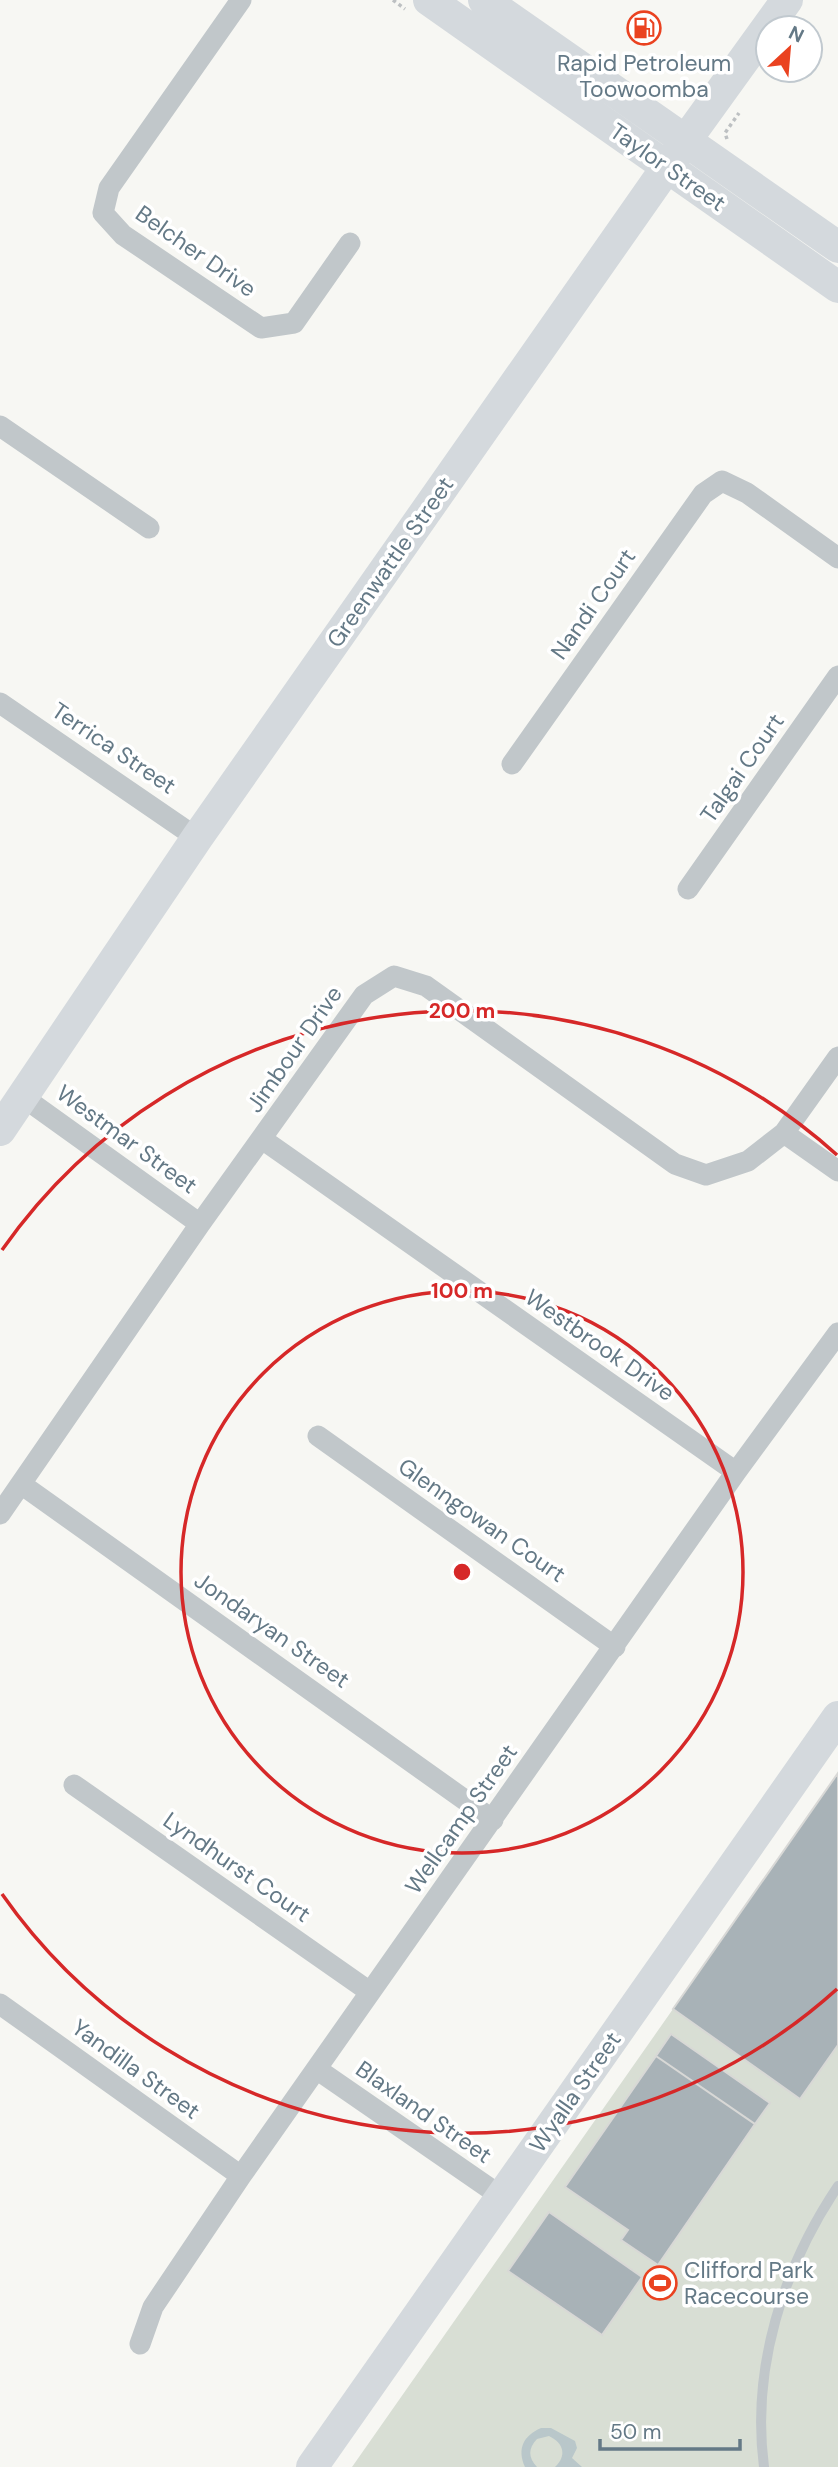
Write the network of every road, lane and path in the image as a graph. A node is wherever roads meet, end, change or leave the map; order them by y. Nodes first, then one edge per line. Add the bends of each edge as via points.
1 (241, 0) edge
2 (429, 0) edge
3 (484, 0) edge
4 (787, 0) edge
5 (686, 140) junction
6 (667, 167) junction
7 (350, 243) dead end
8 (838, 247) edge
9 (838, 287) edge
10 (0, 426) edge
11 (149, 528) dead end
12 (838, 558) edge
13 (838, 676) edge
14 (0, 703) edge
15 (512, 764) dead end
16 (197, 838) junction
17 (688, 889) dead end
18 (838, 1057) edge
19 (23, 1097) junction
20 (0, 1130) edge
21 (784, 1133) junction
22 (262, 1139) junction
23 (838, 1171) edge
24 (200, 1224) junction
25 (838, 1333) edge
26 (318, 1436) dead end
27 (736, 1472) junction
28 (21, 1484) junction
29 (0, 1514) edge
30 (615, 1647) junction
31 (838, 1717) edge
32 (74, 1785) dead end
33 (493, 1820) junction
34 (370, 1992) junction
35 (0, 2004) edge
36 (317, 2070) junction
37 (241, 2176) junction
38 (838, 2186) edge
39 (502, 2197) junction
40 (140, 2344) dead end
41 (312, 2467) edge
42 (764, 2467) edge

1 - 7 street, Belcher Drive via 109,188 103,213 123,235 261,328 294,323
2 - 6 street, Taylor Street
3 - 5 street, Taylor Street
4 - 5 street, Greenwattle Street
5 - 6 street, Greenwattle Street
5 - 8 street, Taylor Street
6 - 9 street, Taylor Street
6 - 16 street, Greenwattle Street
10 - 11 street
12 - 15 street, Nandi Court via 747,493 722,481 703,494
13 - 17 street, Talgai Court
14 - 16 street, Terrica Street
16 - 19 street, Greenwattle Street
18 - 21 street, Jimbour Drive
19 - 20 street, Greenwattle Street
19 - 24 street, Westmar Street
21 - 22 street, Jimbour Drive via 748,1161 706,1175 675,1164 426,986 394,976 364,995
21 - 23 street
22 - 24 street, Jimbour Drive
22 - 27 street, Westbrook Drive
24 - 28 street, Jimbour Drive
25 - 27 street, Wellcamp Street
26 - 30 street, Glenngowan Court
27 - 30 street, Wellcamp Street
28 - 29 street, Jimbour Drive
28 - 33 street, Jondaryan Street
30 - 33 street, Wellcamp Street
31 - 39 street, Wyalla Street
32 - 34 street, Lyndhurst Court
33 - 34 street, Wellcamp Street
34 - 36 street, Wellcamp Street
35 - 37 street, Yandilla Street
36 - 37 street, Wellcamp Street
36 - 39 street, Blaxland Street
37 - 40 street, Wellcamp Street via 153,2307
38 - 42 lane via 801,2250 776,2319 762,2390
39 - 41 street, Wyalla Street

